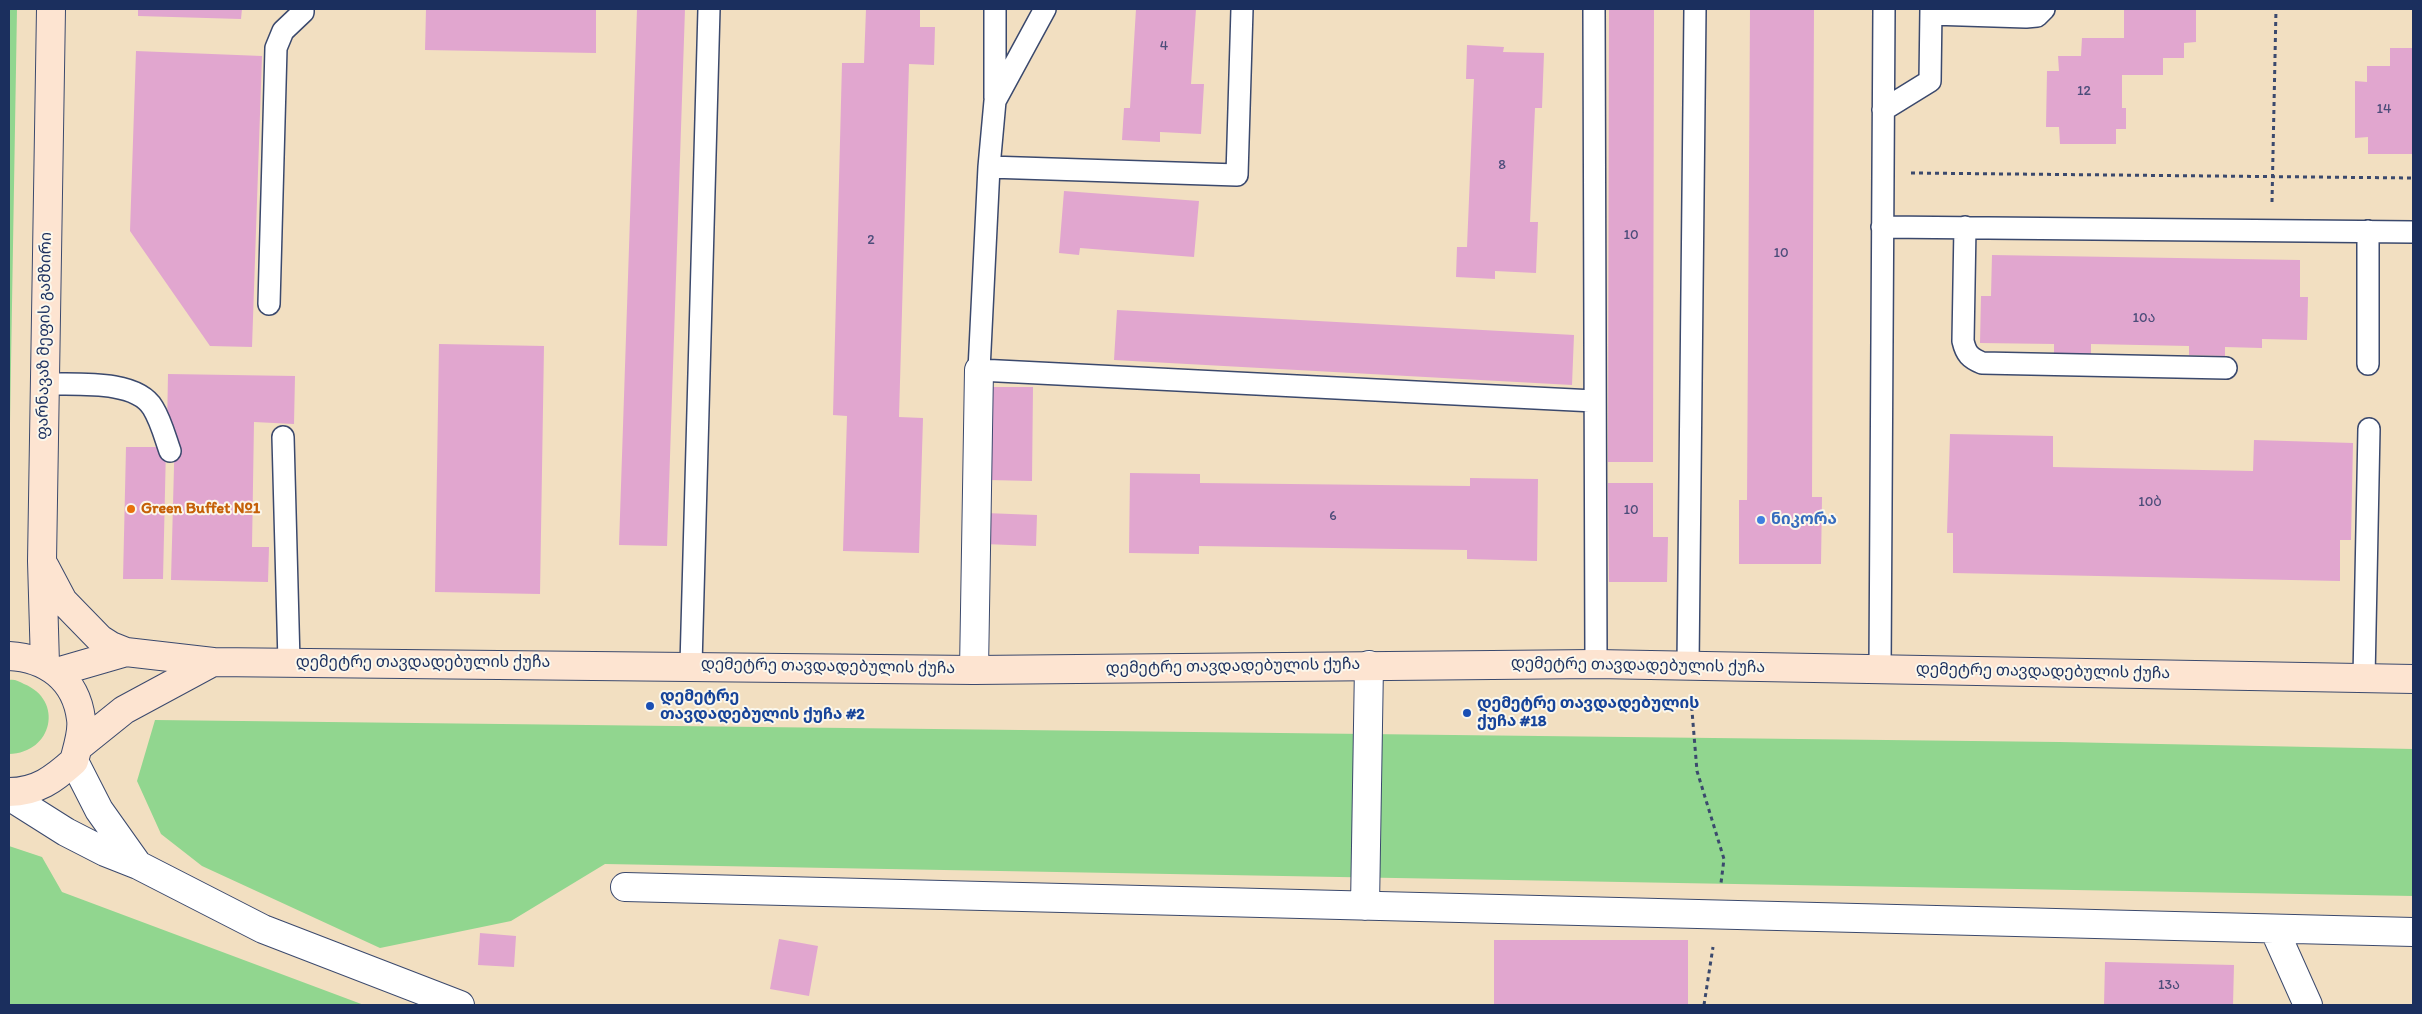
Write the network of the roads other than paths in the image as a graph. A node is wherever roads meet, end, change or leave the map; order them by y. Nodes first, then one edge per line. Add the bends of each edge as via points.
1 (50, 9) edge
2 (303, 9) edge
3 (709, 9) edge
4 (995, 9) edge
5 (1045, 9) edge
6 (1242, 9) edge
7 (1594, 9) edge
8 (1696, 9) edge
9 (1884, 9) edge
10 (2044, 9) edge
11 (1931, 12) edge
12 (995, 101) junction
13 (1883, 110) junction
14 (990, 167) junction
15 (1882, 227) junction
16 (1965, 228) junction
17 (2368, 232) junction
18 (2413, 232) edge
19 (270, 304) dead end
20 (2368, 364) dead end
21 (2226, 368) dead end
22 (979, 370) junction
23 (45, 384) junction
24 (1594, 401) junction
25 (2369, 429) dead end
26 (283, 437) dead end
27 (170, 451) dead end
28 (42, 561) junction
29 (126, 652) junction
30 (9, 656) edge
31 (214, 662) junction
32 (289, 662) junction
33 (1596, 664) junction
34 (691, 665) junction
35 (1369, 665) junction
36 (1688, 665) junction
37 (51, 668) junction
38 (1880, 669) junction
39 (974, 670) junction
40 (2364, 678) junction
41 (2413, 679) edge
42 (76, 754) junction
43 (9, 794) edge
44 (138, 865) junction
45 (625, 887) dead end
46 (1365, 906) junction
47 (2274, 929) junction
48 (2413, 932) edge
49 (460, 1005) edge
50 (2308, 1005) edge

1 - 23 main road, ფარნავაზ მეფის გამზირი
2 - 19 lane via 283,31 276,48
3 - 34 lane
4 - 12 lane
5 - 12 lane
6 - 14 lane via 1236,175
7 - 24 lane
8 - 36 lane
9 - 13 lane
10 - 11 lane via 2037,16
11 - 13 lane via 1930,81
12 - 14 lane
13 - 15 lane
14 - 22 lane
15 - 16 lane
15 - 38 lane
16 - 17 lane
16 - 21 lane via 1964,341 1966,352 1972,359 1982,363
17 - 18 lane
17 - 20 lane
22 - 24 lane
22 - 39 street
23 - 27 lane via 123,387 138,394 153,407
23 - 28 main road, ფარნავაზ მეფის გამზირი
24 - 33 lane
25 - 40 lane
26 - 32 lane
28 - 29 main road via 63,601 100,639
28 - 37 main road, ფარნავაზ მეფის გამზირი
29 - 31 main road
29 - 37 main road
30 - 37 main road via 27,657
31 - 32 main road, დემეტრე თავდადებულის ქუჩა
31 - 42 main road, დემეტრე თავდადებულის ქუჩა via 124,710
32 - 34 main road, დემეტრე თავდადებულის ქუჩა
33 - 35 main road, დემეტრე თავდადებულის ქუჩა
33 - 36 main road, დემეტრე თავდადებულის ქუჩა
34 - 39 main road, დემეტრე თავდადებულის ქუჩა
35 - 39 main road, დემეტრე თავდადებულის ქუჩა
35 - 46 street
36 - 38 main road, დემეტრე თავდადებულის ქუჩა
37 - 42 main road via 74,693 82,720
38 - 40 main road, დემეტრე თავდადებულის ქუჩა
40 - 41 main road, დემეტრე თავდადებულის ქუჩა
42 - 43 main road, დემეტრე თავდადებულის ქუჩა via 42,786
42 - 44 street via 99,810
43 - 44 street via 66,832
44 - 49 street via 263,929
45 - 46 street
46 - 47 street
47 - 48 street
47 - 50 street

